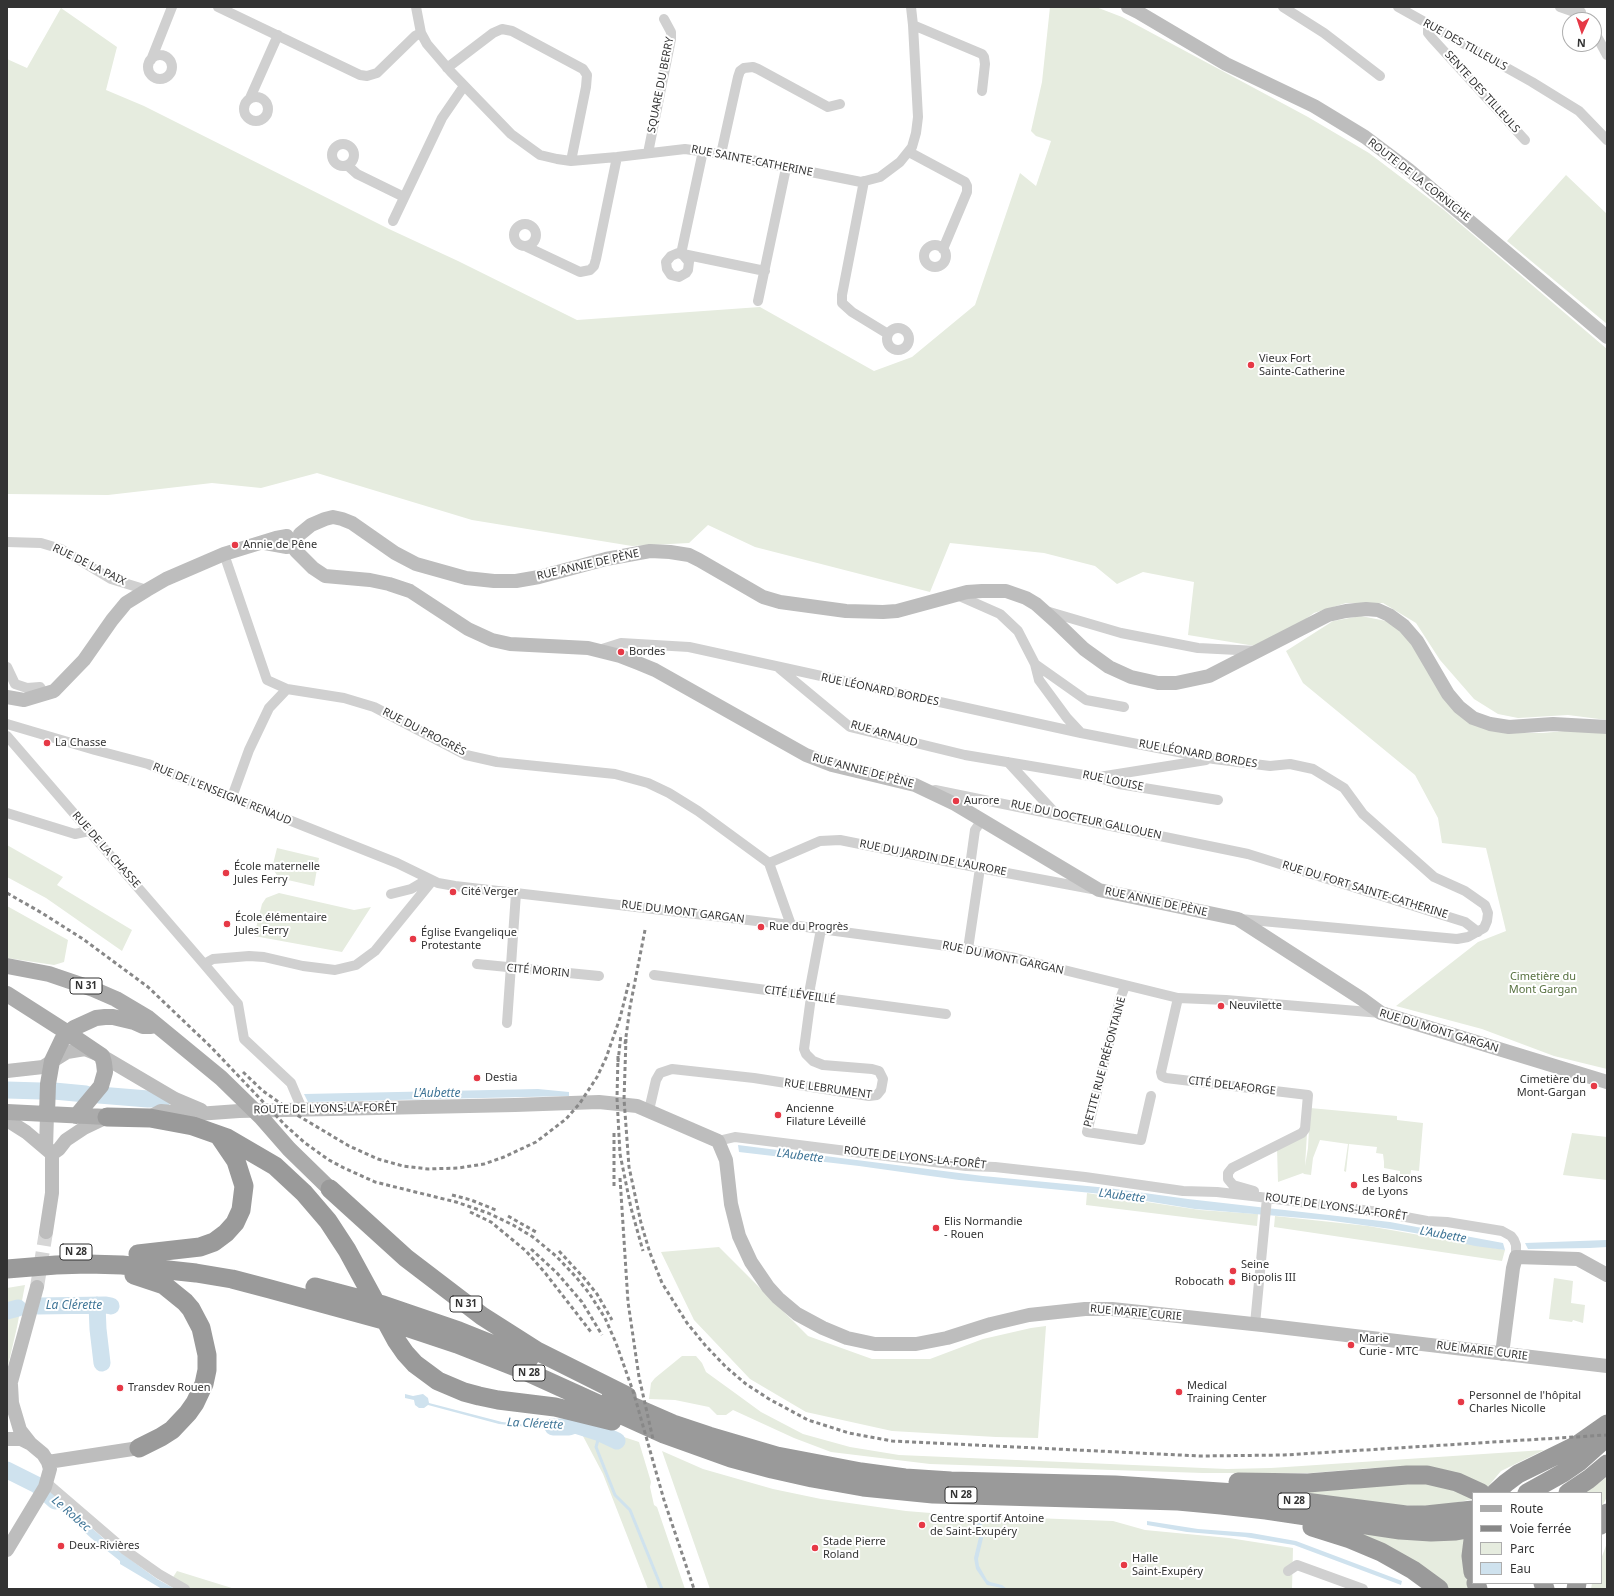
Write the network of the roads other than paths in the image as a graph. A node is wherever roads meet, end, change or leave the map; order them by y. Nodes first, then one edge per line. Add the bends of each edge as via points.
1 (172, 7) edge
2 (218, 7) edge
3 (416, 7) edge
4 (910, 7) edge
5 (1128, 7) edge
6 (1283, 7) edge
7 (1398, 7) edge
8 (1560, 7) edge
9 (1574, 12) edge
10 (664, 19) dead end
11 (1428, 24) junction
12 (913, 25) junction
13 (421, 33) junction
14 (278, 35) junction
15 (1602, 46) edge
16 (1607, 55) edge
17 (151, 60) dead end
18 (447, 68) junction
19 (1380, 76) dead end
20 (464, 86) junction
21 (982, 91) dead end
22 (250, 98) dead end
23 (840, 104) dead end
24 (1525, 140) dead end
25 (1607, 140) edge
26 (703, 151) junction
27 (648, 152) junction
28 (909, 152) junction
29 (721, 154) junction
30 (617, 157) junction
31 (571, 161) junction
32 (347, 165) dead end
33 (786, 168) junction
34 (864, 181) junction
35 (404, 197) junction
36 (393, 221) dead end
37 (527, 246) dead end
38 (943, 249) dead end
39 (764, 271) junction
40 (758, 301) dead end
41 (888, 334) dead end
42 (1607, 337) edge
43 (7, 542) edge
44 (295, 543) junction
45 (224, 554) junction
46 (146, 590) junction
47 (957, 595) junction
48 (1045, 611) junction
49 (599, 650) junction
50 (1259, 651) junction
51 (1035, 664) junction
52 (7, 667) edge
53 (778, 667) junction
54 (287, 690) junction
55 (45, 695) junction
56 (7, 696) edge
57 (1124, 707) dead end
58 (7, 724) edge
59 (1607, 727) edge
60 (1081, 733) junction
61 (7, 736) edge
62 (1214, 758) junction
63 (1008, 762) junction
64 (1096, 777) junction
65 (924, 788) junction
66 (232, 797) junction
67 (1218, 800) dead end
68 (7, 812) edge
69 (1056, 814) junction
70 (982, 820) junction
71 (89, 831) junction
72 (1248, 854) joint
73 (770, 863) junction
74 (975, 867) junction
75 (430, 880) junction
76 (1099, 890) junction
77 (516, 893) junction
78 (391, 894) dead end
79 (1238, 919) junction
80 (791, 925) junction
81 (821, 929) junction
82 (1478, 932) junction
83 (968, 949) junction
84 (204, 964) junction
85 (477, 964) dead end
86 (7, 966) edge
87 (511, 968) junction
88 (654, 975) dead end
89 (599, 976) dead end
90 (1126, 986) junction
91 (7, 994) edge
92 (811, 997) junction
93 (1178, 998) junction
94 (1380, 1013) junction
95 (946, 1014) dead end
96 (507, 1023) dead end
97 (158, 1025) junction
98 (68, 1033) junction
99 (102, 1056) junction
100 (52, 1061) junction
101 (7, 1071) edge
102 (1607, 1082) edge
103 (1308, 1095) joint
104 (1151, 1096) dead end
105 (302, 1109) junction
106 (649, 1110) junction
107 (7, 1112) edge
108 (204, 1112) junction
109 (47, 1114) junction
110 (76, 1116) junction
111 (107, 1117) junction
112 (150, 1118) junction
113 (7, 1120) edge
114 (217, 1133) junction
115 (66, 1140) junction
116 (718, 1141) junction
117 (49, 1152) junction
118 (330, 1189) joint
119 (1263, 1200) junction
120 (46, 1232) tunnel mouth
121 (138, 1254) junction
122 (7, 1256) edge
123 (1516, 1257) junction
124 (88, 1264) junction
125 (7, 1269) edge
126 (1607, 1275) edge
127 (37, 1287) tunnel mouth
128 (1255, 1324) junction
129 (1502, 1354) junction
130 (1607, 1366) edge
131 (9, 1391) edge
132 (1607, 1424) edge
133 (668, 1429) junction
134 (1607, 1437) edge
135 (7, 1439) edge
136 (31, 1444) junction
137 (139, 1448) joint
138 (48, 1462) junction
139 (1607, 1464) edge
140 (1114, 1485) junction
141 (44, 1488) junction
142 (1479, 1492) edge
143 (1496, 1492) edge
144 (1529, 1492) edge
145 (1569, 1492) edge
146 (1266, 1510) junction
147 (1472, 1510) edge
148 (1607, 1513) edge
149 (1602, 1523) edge
150 (1472, 1528) edge
151 (7, 1550) edge
152 (1288, 1571) dead end
153 (185, 1589) edge
154 (1363, 1589) edge
155 (1438, 1589) edge

1 - 17 street
2 - 14 street
3 - 13 street, RUE SAINTE-CATHERINE
4 - 12 street, RUE SAINTE-CATHERINE
5 - 42 street, ROUTE DE LA CORNICHE via 1226,64 1314,106 1365,137 1409,170
6 - 19 street via 1324,33
7 - 11 street, RUE DES TILLEULS
8 - 9 street
10 - 27 street, SQUARE DU BERRY via 671,32 671,39
11 - 24 street, SENTE DES TILLEULS via 1428,33 1432,38
11 - 25 street, RUE DES TILLEULS via 1579,111
12 - 21 street via 982,54 985,64
12 - 28 street, RUE SAINTE-CATHERINE via 918,117 916,133
13 - 14 street via 377,73 367,76 360,75
13 - 18 street, RUE SAINTE-CATHERINE
14 - 22 street
15 - 16 street
18 - 20 street, RUE SAINTE-CATHERINE
18 - 31 street via 502,29 512,31 583,69 587,75 586,87
20 - 31 street, RUE SAINTE-CATHERINE via 521,142 540,154
20 - 35 street via 442,118
23 - 29 street via 828,107 758,69 744,68 738,77
26 - 27 street, RUE SAINTE-CATHERINE via 685,149
26 - 29 street, RUE SAINTE-CATHERINE
26 - 39 street via 683,255
27 - 30 street, RUE SAINTE-CATHERINE
28 - 34 street, RUE SAINTE-CATHERINE via 880,176
28 - 38 street via 965,182 967,186 967,192
29 - 33 street, RUE SAINTE-CATHERINE
30 - 31 street, RUE SAINTE-CATHERINE
30 - 37 street via 596,259 590,270 580,272
32 - 35 street via 357,174
33 - 34 street, RUE SAINTE-CATHERINE
33 - 39 street
34 - 41 street via 842,303
35 - 36 street
39 - 40 street
43 - 46 street, RUE DE LA PAIX via 41,543 61,549 111,578
44 - 45 street via 263,543
44 - 47 street, RUE ANNIE DE PÈNE via 311,525 333,517 352,523 395,553 416,564 466,578 516,581 650,551 689,556 763,597 812,607 883,612 910,608
44 - 49 street, RUE ANNIE DE PÈNE via 309,564 325,576 376,582 410,591 468,630 492,640 510,644
45 - 46 street
45 - 54 street, RUE DU PROGRÈS via 267,680
46 - 55 street via 126,603 84,660 59,687
47 - 48 street, RUE ANNIE DE PÈNE via 982,590 1006,591 1026,598
47 - 51 street via 1000,614 1018,631
48 - 50 street via 1121,633 1191,646
48 - 50 street, RUE ANNIE DE PÈNE via 1098,661 1123,674 1158,683 1176,683 1209,676
49 - 53 street, RUE LÉONARD BORDES via 621,642 689,647
49 - 65 street, RUE ANNIE DE PÈNE via 655,670 806,755 832,765
50 - 59 street, RUE ANNIE DE PÈNE via 1328,615 1352,610 1378,610 1404,626 1417,641 1448,694 1459,707 1474,718 1509,727 1553,724
51 - 57 street via 1086,700
51 - 60 street via 1039,680
52 - 55 street via 15,684 27,688 40,687
53 - 60 street, RUE LÉONARD BORDES
53 - 63 street, RUE ARNAUD via 850,727 965,755
54 - 66 street via 269,708 248,750
54 - 73 street, RUE DU PROGRÈS via 344,698 374,707 466,755 497,762 615,774 648,783 670,793 698,811
55 - 56 street via 24,700
58 - 66 street, RUE DE L'ENSEIGNE RENAUD via 148,764
60 - 62 street, RUE LÉONARD BORDES
61 - 71 street, RUE DE LA CHASSE
62 - 64 street
62 - 82 street, RUE LÉONARD BORDES via 1270,766 1290,764 1313,769 1344,788 1363,814 1434,877 1465,891 1485,905 1487,921 1484,928
63 - 64 street, RUE LOUISE
63 - 69 street
64 - 67 street, RUE LOUISE via 1119,784
65 - 69 street, RUE DU DOCTEUR GALLOUEN
65 - 70 street, RUE ANNIE DE PÈNE
66 - 75 street, RUE DE L'ENSEIGNE RENAUD via 397,863
68 - 71 street via 75,834
69 - 72 street, RUE DU DOCTEUR GALLOUEN
70 - 74 street via 975,830
70 - 76 street, RUE ANNIE DE PÈNE
71 - 84 street, RUE DE LA CHASSE
72 - 82 street, RUE DU FORT SAINTE-CATHERINE via 1465,922
73 - 74 street, RUE DU JARDIN DE L'AURORE via 820,841 840,840
73 - 80 street
74 - 76 street, RUE DU JARDIN DE L'AURORE
74 - 83 street
75 - 77 street, RUE DU MONT GARGAN via 455,886
75 - 78 street via 412,889
75 - 84 street via 375,951 356,965 335,970 249,956 213,959
76 - 79 street, RUE ANNIE DE PÈNE
77 - 80 street, RUE DU MONT GARGAN
77 - 87 street
79 - 82 street via 1457,940
79 - 94 street, RUE ANNIE DE PÈNE
80 - 81 street, RUE DU MONT GARGAN
81 - 83 street, RUE DU MONT GARGAN
81 - 92 street, RUE LEBRUMENT via 810,988
83 - 90 street, RUE DU MONT GARGAN
84 - 105 street via 238,1004 244,1039 291,1083
85 - 87 street, CITÉ MORIN
86 - 97 main road, N 31 via 49,974 93,989 116,999
87 - 89 street, CITÉ MORIN
87 - 96 street
88 - 92 street, CITÉ LÉVEILLÉ
90 - 93 street, RUE DU MONT GARGAN
90 - 104 street, PETITE RUE PRÉFONTAINE via 1120,999 1086,1132 1140,1140
91 - 98 main road
92 - 95 street, CITÉ LÉVEILLÉ
92 - 106 street, RUE LEBRUMENT via 804,1049 806,1054 813,1061 823,1065 879,1071 883,1079 877,1095 672,1069 660,1073 656,1080
93 - 94 street, RUE DU MONT GARGAN
93 - 103 street, CITÉ DELAFORGE via 1162,1076
94 - 102 street, RUE DU MONT GARGAN
97 - 98 main road via 143,1026 105,1017 80,1024
97 - 118 main road, N 31 via 207,1065 247,1103
98 - 99 main road
98 - 100 main road
99 - 100 street via 85,1049 77,1049
99 - 108 street via 175,1099
99 - 110 main road via 104,1072 100,1086
100 - 101 street via 43,1067
100 - 109 main road
103 - 119 street, ROUTE DE LYONS-LA-FORÊT via 1305,1129 1302,1133 1232,1168 1228,1173 1230,1183 1256,1191
105 - 106 street, ROUTE DE LYONS-LA-FORÊT via 610,1102
105 - 108 street, ROUTE DE LYONS-LA-FORÊT
106 - 116 street, ROUTE DE LYONS-LA-FORÊT
107 - 109 main road
108 - 112 street, ROUTE DE LYONS-LA-FORÊT via 197,1114 161,1111
109 - 110 main road
109 - 117 street
110 - 111 main road
110 - 115 street via 66,1129
111 - 112 highway
111 - 115 street
112 - 114 highway
113 - 117 street
114 - 121 highway via 236,1161 243,1178 241,1210 235,1223 214,1242 200,1247
114 - 133 highway via 275,1166 304,1193 338,1236 396,1340 415,1364 426,1373 450,1386 498,1400 555,1407
115 - 117 street via 59,1149
116 - 119 street, ROUTE DE LYONS-LA-FORÊT via 735,1136 966,1166 1085,1177 1183,1191 1217,1192
116 - 128 street, RUE MARIE CURIE via 724,1154 734,1222 744,1249 760,1276 778,1298 797,1314 847,1338 875,1344 916,1344 1029,1315 1085,1309 1112,1309
117 - 120 street via 52,1193
118 - 133 highway, N 31 via 406,1258 482,1316 537,1351 621,1392
119 - 123 street, ROUTE DE LYONS-LA-FORÊT via 1379,1212 1502,1232 1514,1240
119 - 128 street via 1265,1217
121 - 122 highway, N 28 via 72,1252
121 - 133 highway, N 28 via 196,1260 232,1267 383,1305 504,1348
123 - 126 street via 1578,1260
123 - 129 street
124 - 125 highway, N 28
124 - 133 highway, N 28 via 156,1269 232,1279 357,1312 457,1344
124 - 137 highway via 164,1285 185,1302 194,1314 203,1336 207,1370 195,1404 172,1430
127 - 131 street
128 - 129 street, RUE MARIE CURIE
129 - 130 street, RUE MARIE CURIE
131 - 136 street via 20,1430
132 - 143 highway via 1576,1445 1518,1474
133 - 140 highway, N 28 via 709,1436 777,1456 905,1478
133 - 146 highway, N 28 via 731,1458 863,1487 934,1494 1178,1501
134 - 144 highway via 1579,1462
135 - 136 street via 21,1439
136 - 138 street
137 - 138 street
138 - 141 street via 50,1469
139 - 145 highway
140 - 142 highway via 1134,1478 1308,1483 1427,1475 1457,1482
140 - 147 highway, N 28 via 1249,1494 1406,1515
141 - 151 street
141 - 153 street via 125,1550
146 - 150 highway, N 28 via 1400,1530 1431,1532
146 - 155 highway via 1287,1520 1350,1539 1381,1552 1413,1570
148 - 149 highway
152 - 154 street via 1297,1565

